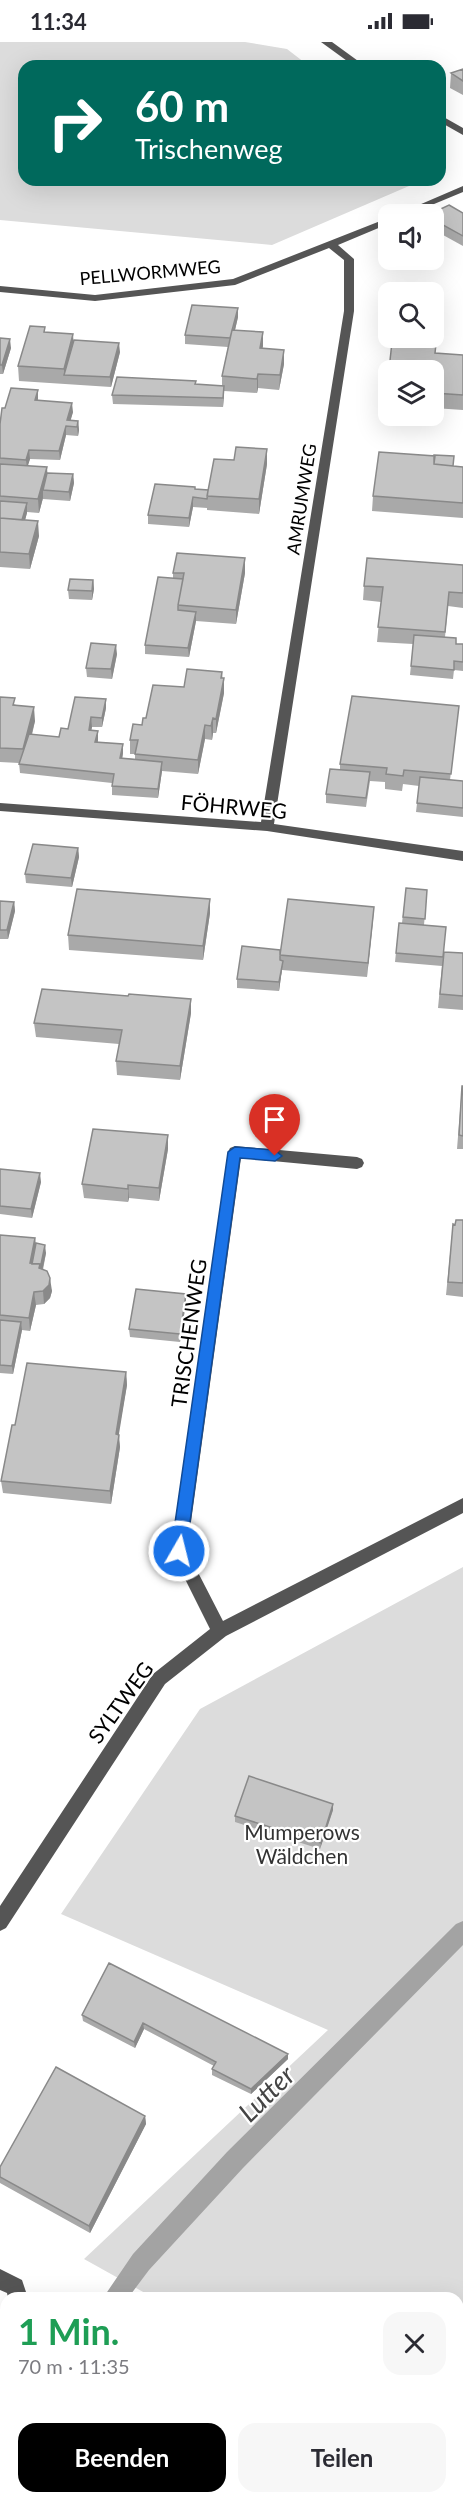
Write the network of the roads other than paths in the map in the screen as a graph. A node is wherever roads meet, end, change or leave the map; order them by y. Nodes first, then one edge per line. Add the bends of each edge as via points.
1 (326, 42) edge
2 (352, 60) edge
3 (446, 122) edge
4 (463, 132) edge
5 (463, 189) edge
6 (427, 204) edge
7 (378, 225) edge
8 (332, 245) junction
9 (0, 289) edge
10 (0, 807) edge
11 (267, 826) junction
12 (463, 856) edge
13 (357, 1162) dead end
14 (463, 1505) edge
15 (220, 1631) junction
16 (0, 1922) edge
17 (0, 2279) edge
18 (16, 2292) edge

1 - 2 street
3 - 4 street
5 - 6 street
7 - 8 street
8 - 9 street, PELLWORMWEG via 234,282 199,287 94,298
8 - 11 street, AMRUMWEG via 349,259 348,310
10 - 11 street, FÖHRWEG
11 - 12 street, FÖHRWEG
13 - 15 street, TRISCHENWEG via 235,1152 179,1551
14 - 15 street, SYLTWEG
15 - 16 street, SYLTWEG via 159,1679
17 - 18 street via 15,2287

